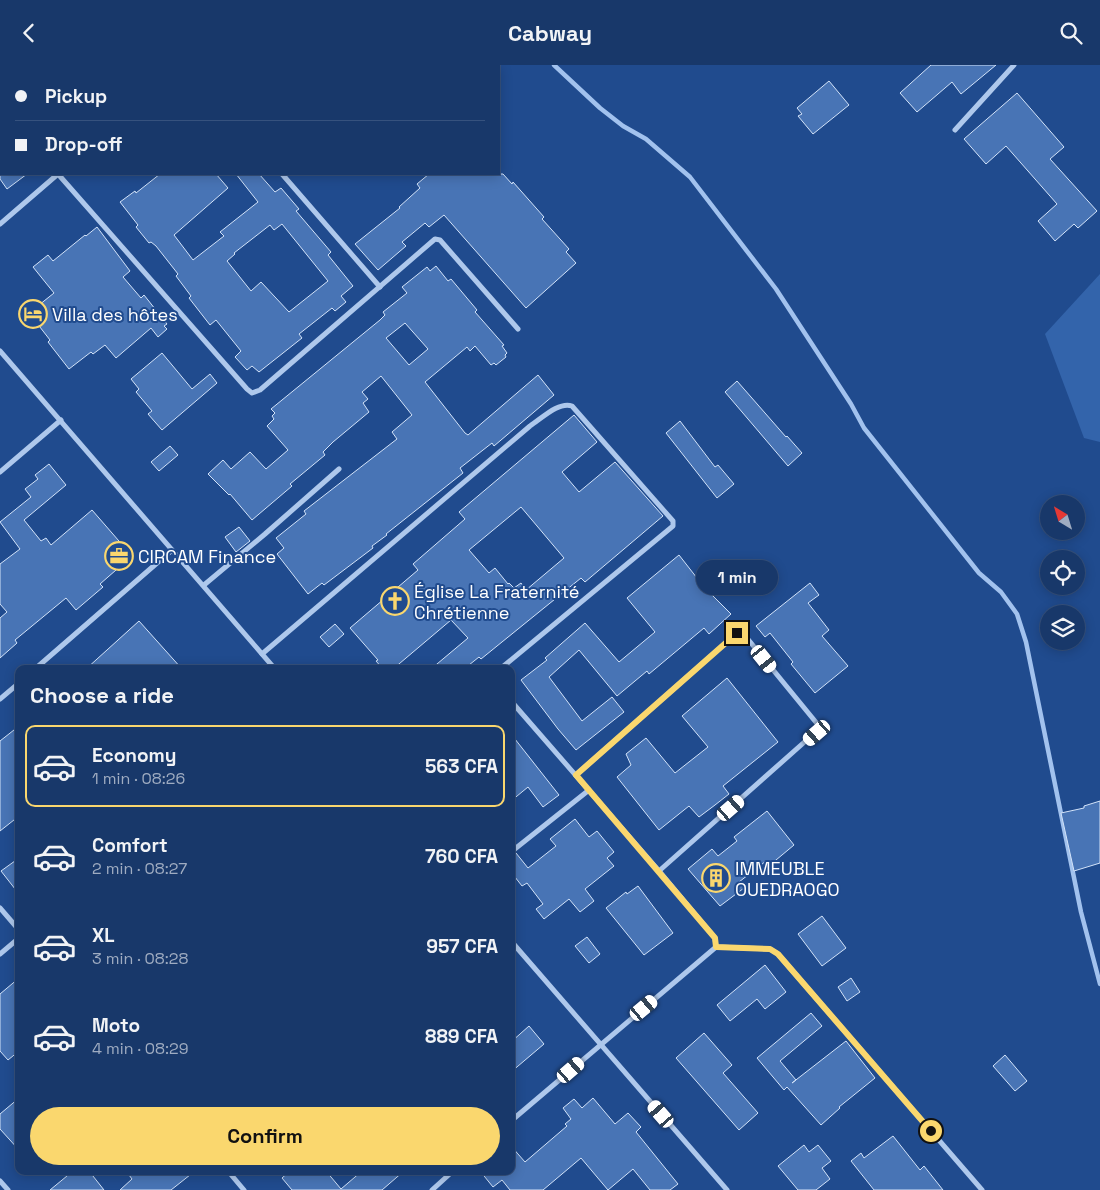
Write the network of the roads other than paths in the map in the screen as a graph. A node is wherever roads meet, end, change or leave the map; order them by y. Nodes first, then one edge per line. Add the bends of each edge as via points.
1 (1014, 65) edge
2 (955, 130) dead end
3 (57, 175) edge
4 (59, 175) edge
5 (283, 175) edge
6 (0, 224) edge
7 (380, 287) junction
8 (518, 329) dead end
9 (0, 351) edge
10 (61, 420) junction
11 (340, 469) dead end
12 (0, 473) edge
13 (172, 550) junction
14 (204, 585) junction
15 (262, 653) junction
16 (40, 665) edge
17 (272, 665) edge
18 (505, 665) edge
19 (15, 686) edge
20 (0, 699) edge
21 (515, 706) edge
22 (576, 775) junction
23 (589, 790) junction
24 (515, 849) edge
25 (659, 871) junction
26 (0, 908) edge
27 (15, 925) edge
28 (15, 941) edge
29 (515, 946) edge
30 (716, 947) junction
31 (0, 954) edge
32 (600, 1044) junction
33 (515, 1118) edge
34 (231, 1175) edge
35 (449, 1175) edge
36 (0, 1181) edge
37 (722, 1185) junction
38 (8, 1190) edge
39 (244, 1190) edge
40 (432, 1190) edge
41 (716, 1190) edge
42 (726, 1190) edge
43 (982, 1190) edge

1 - 2 street
3 - 6 street
4 - 7 street via 252,393 260,390
5 - 7 street
7 - 8 street via 431,242 440,240
9 - 10 street
10 - 12 street
10 - 13 street
11 - 14 street
13 - 14 street
13 - 16 street
14 - 15 street
15 - 17 street
15 - 18 street via 530,426 567,404 673,521 673,526
19 - 20 street
21 - 22 street
22 - 23 street
22 - 25 street via 737,633 742,632 819,726 818,730
23 - 24 street
23 - 25 street
25 - 30 street via 715,938
26 - 27 street
28 - 31 street
29 - 32 street
30 - 32 street
30 - 43 street via 770,949 778,954
32 - 33 street
32 - 37 street
34 - 39 street
35 - 40 street
36 - 38 street
37 - 41 street
37 - 42 street

